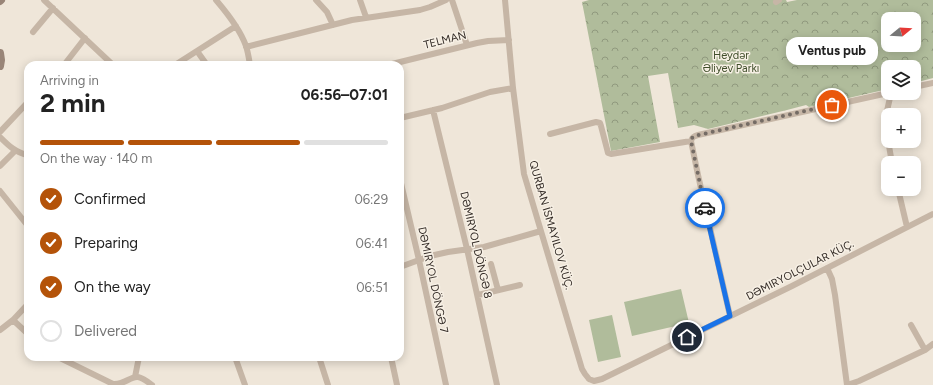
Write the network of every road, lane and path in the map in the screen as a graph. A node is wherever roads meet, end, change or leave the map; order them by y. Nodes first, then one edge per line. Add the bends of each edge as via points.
1 (44, 0) edge
2 (316, 0) edge
3 (360, 0) edge
4 (446, 0) edge
5 (452, 0) edge
6 (505, 0) edge
7 (218, 1) edge
8 (53, 8) junction
9 (366, 18) junction
10 (333, 25) junction
11 (236, 26) junction
12 (33, 32) dead end
13 (85, 38) junction
14 (509, 40) junction
15 (467, 45) junction
16 (246, 47) junction
17 (197, 51) junction
18 (0, 53) edge
19 (67, 61) edge
20 (109, 61) edge
21 (181, 61) edge
22 (204, 61) edge
23 (249, 61) edge
24 (404, 61) edge
25 (0, 66) edge
26 (933, 83) edge
27 (921, 86) edge
28 (513, 88) junction
29 (881, 95) edge
30 (888, 100) edge
31 (24, 106) edge
32 (433, 110) junction
33 (404, 117) edge
34 (0, 132) edge
35 (550, 134) dead end
36 (0, 137) edge
37 (691, 141) junction
38 (15, 151) junction
39 (24, 154) edge
40 (891, 156) edge
41 (0, 166) edge
42 (0, 192) edge
43 (404, 196) edge
44 (900, 196) edge
45 (933, 214) edge
46 (24, 221) edge
47 (907, 227) junction
48 (541, 232) junction
49 (467, 250) junction
50 (419, 260) junction
51 (491, 264) dead end
52 (404, 266) edge
53 (828, 268) junction
54 (520, 285) dead end
55 (498, 290) junction
56 (478, 295) junction
57 (24, 308) edge
58 (730, 316) junction
59 (12, 320) junction
60 (911, 324) dead end
61 (0, 330) edge
62 (24, 330) edge
63 (933, 344) edge
64 (925, 350) junction
65 (66, 361) edge
66 (138, 361) edge
67 (236, 361) edge
68 (320, 361) edge
69 (391, 361) edge
70 (136, 377) junction
71 (588, 382) edge
72 (152, 385) edge
73 (245, 385) edge
74 (328, 385) edge
75 (397, 385) edge
76 (446, 385) edge
77 (497, 385) edge
78 (847, 385) edge

1 - 8 street
2 - 10 street via 327,12
3 - 9 street
4 - 9 street via 420,10
5 - 15 street
6 - 14 street
7 - 11 street
8 - 12 street
8 - 13 street
9 - 10 street
10 - 16 street
11 - 16 street
11 - 17 street
13 - 19 street
13 - 20 street
14 - 15 street, TELMAN
14 - 28 street
15 - 24 street, TELMAN
16 - 23 street
17 - 21 street
17 - 22 street
18 - 25 street
26 - 27 street
28 - 32 street via 490,92
28 - 48 street via 524,174
29 - 37 street via 698,134
30 - 40 street via 886,129
31 - 34 street
32 - 33 street
32 - 49 street, DƏMIRYOL DÖNGƏ 8
35 - 37 street via 600,123 608,153 611,154
36 - 38 street
37 - 58 street
38 - 39 street
38 - 41 street
42 - 46 street
43 - 50 street, DƏMIRYOL DÖNGƏ 7
44 - 47 street
45 - 47 street, DƏMIRYOLÇULAR KÜÇ.
47 - 53 street, DƏMIRYOLÇULAR KÜÇ.
48 - 49 street
48 - 71 street
49 - 50 street
49 - 56 street, DƏMIRYOL DÖNGƏ 8
50 - 52 street
50 - 76 street, DƏMIRYOL DÖNGƏ 7
51 - 55 street
53 - 58 street, DƏMIRYOLÇULAR KÜÇ.
53 - 78 street via 835,295
54 - 55 street
55 - 56 street
56 - 77 street, DƏMIRYOL DÖNGƏ 8
57 - 59 street
58 - 71 street, DƏMIRYOLÇULAR KÜÇ. via 602,379
59 - 61 street
59 - 62 street
60 - 64 street
63 - 64 street
64 - 78 street
65 - 70 street via 113,384
66 - 70 street
67 - 73 street
68 - 74 street
69 - 75 street
70 - 72 street

